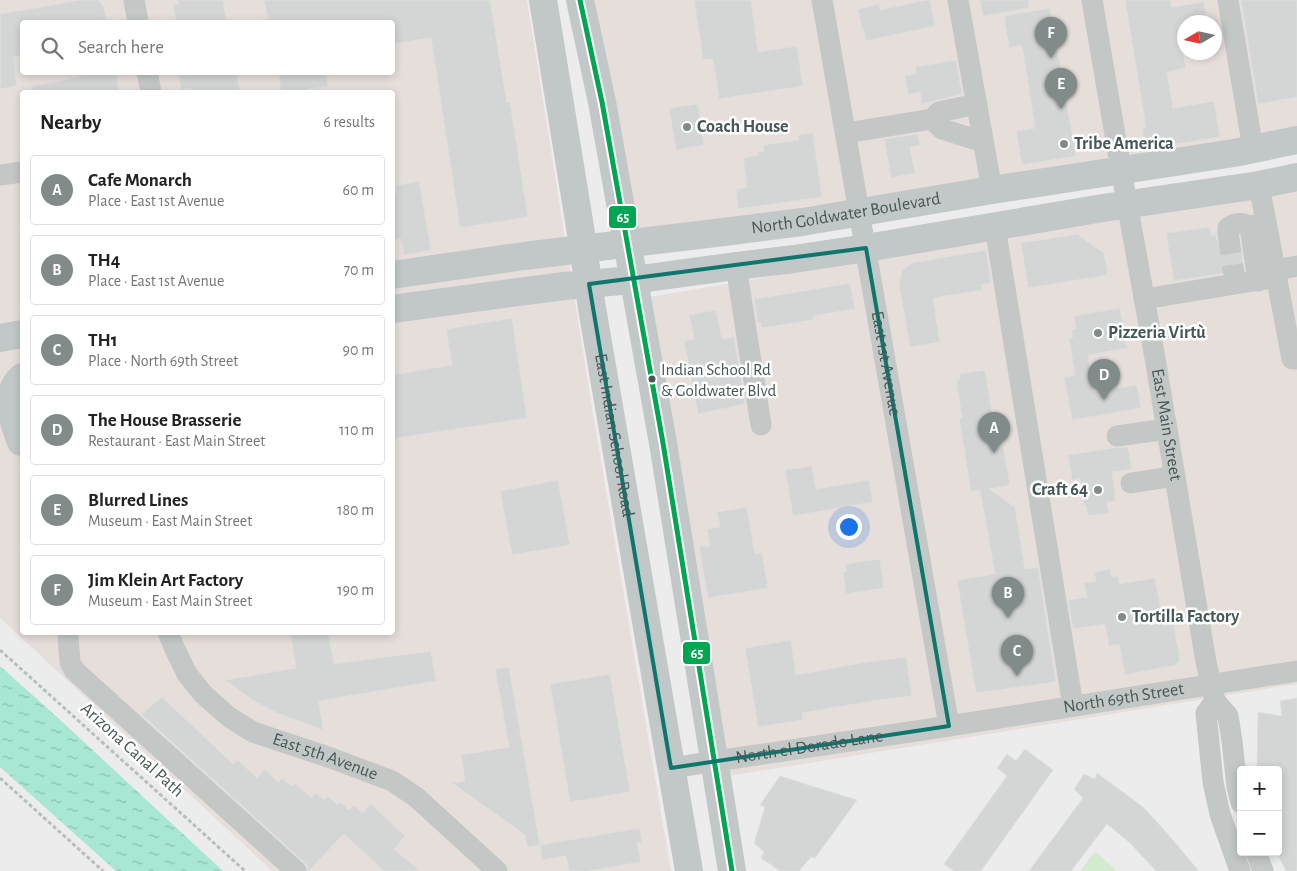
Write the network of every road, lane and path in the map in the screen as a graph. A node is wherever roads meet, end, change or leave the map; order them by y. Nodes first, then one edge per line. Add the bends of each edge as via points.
1 (134, 0) edge
2 (543, 0) edge
3 (580, 0) edge
4 (822, 0) edge
5 (958, 0) edge
6 (1092, 0) edge
7 (1228, 0) edge
8 (138, 20) edge
9 (148, 75) edge
10 (151, 90) edge
11 (977, 104) junction
12 (932, 119) junction
13 (846, 133) junction
14 (1297, 140) edge
15 (983, 142) junction
16 (1252, 149) junction
17 (1121, 170) junction
18 (20, 172) edge
19 (0, 176) edge
20 (1297, 177) edge
21 (1259, 185) junction
22 (992, 190) junction
23 (1128, 204) junction
24 (860, 213) junction
25 (1258, 225) junction
26 (994, 227) junction
27 (1228, 234) dead end
28 (627, 243) junction
29 (583, 248) junction
30 (866, 248) junction
31 (736, 266) junction
32 (1297, 266) edge
33 (395, 275) edge
34 (1270, 276) junction
35 (633, 280) junction
36 (589, 284) junction
37 (1144, 300) junction
38 (395, 309) edge
39 (20, 334) edge
40 (0, 338) edge
41 (1297, 358) edge
42 (20, 368) edge
43 (0, 372) edge
44 (20, 379) edge
45 (0, 424) edge
46 (761, 425) dead end
47 (1167, 429) junction
48 (1118, 436) dead end
49 (20, 438) edge
50 (20, 441) edge
51 (1175, 476) junction
52 (1131, 483) dead end
53 (169, 635) edge
54 (68, 637) dead end
55 (0, 650) edge
56 (1297, 670) edge
57 (1213, 692) junction
58 (1073, 706) junction
59 (948, 726) junction
60 (715, 762) junction
61 (671, 768) junction
62 (0, 778) edge
63 (1237, 786) edge
64 (1257, 856) edge
65 (103, 871) edge
66 (245, 871) edge
67 (296, 871) edge
68 (497, 871) edge
69 (689, 871) edge
70 (732, 871) edge
71 (1240, 871) edge
72 (1263, 871) edge

1 - 8 street
2 - 29 main road, East Indian School Road
3 - 28 main road
4 - 13 street, East 1st Avenue
5 - 11 street
6 - 17 street, East Main Street
7 - 16 street
9 - 10 street
11 - 12 street via 939,112
11 - 15 street
12 - 13 street
12 - 15 street via 942,129
13 - 24 street, East 1st Avenue
14 - 16 main road, North Goldwater Boulevard
15 - 22 street
16 - 17 main road, North Goldwater Boulevard
17 - 22 main road, North Goldwater Boulevard
17 - 23 street, East Main Street
18 - 19 street
20 - 21 main road, North Goldwater Boulevard
21 - 23 main road, North Goldwater Boulevard
21 - 25 street
22 - 24 main road, North Goldwater Boulevard
23 - 26 main road, North Goldwater Boulevard
23 - 37 street, East Main Street
24 - 28 main road, North Goldwater Boulevard
24 - 30 street, East 1st Avenue
25 - 27 street via 1233,224 1228,228
25 - 34 street
26 - 30 main road, North Goldwater Boulevard
26 - 58 street
28 - 29 main road, North Goldwater Boulevard
28 - 35 main road
29 - 33 main road, North Goldwater Boulevard
29 - 36 main road, East Indian School Road
30 - 31 main road, North Goldwater Boulevard
30 - 59 street, East 1st Avenue
31 - 35 main road, North Goldwater Boulevard
31 - 46 street
32 - 34 street
34 - 37 street via 1235,280
34 - 41 street via 1292,359
35 - 36 main road, North Goldwater Boulevard
35 - 60 main road
36 - 38 main road, North Goldwater Boulevard
36 - 61 main road, East Indian School Road
37 - 47 street, East Main Street
39 - 40 main road
42 - 43 main road
44 - 49 main road via 15,384 10,407
45 - 50 street
47 - 48 street
47 - 51 street, East Main Street
51 - 52 street
51 - 57 street, East Main Street
53 - 68 street, East 5th Avenue via 188,674 203,694 230,717 254,732 392,781 416,797
54 - 67 street via 70,662 74,670
55 - 66 path, Arizona Canal Path
56 - 57 street, North 69th Street
57 - 58 street, North 69th Street
57 - 63 street, East Main Street via 1228,716
57 - 71 street via 1206,713 1212,782
58 - 59 street, North 69th Street
59 - 60 street, North el Dorado Lane
60 - 61 street, North el Dorado Lane
60 - 70 main road
61 - 69 main road, East Indian School Road
62 - 65 path
64 - 72 street

